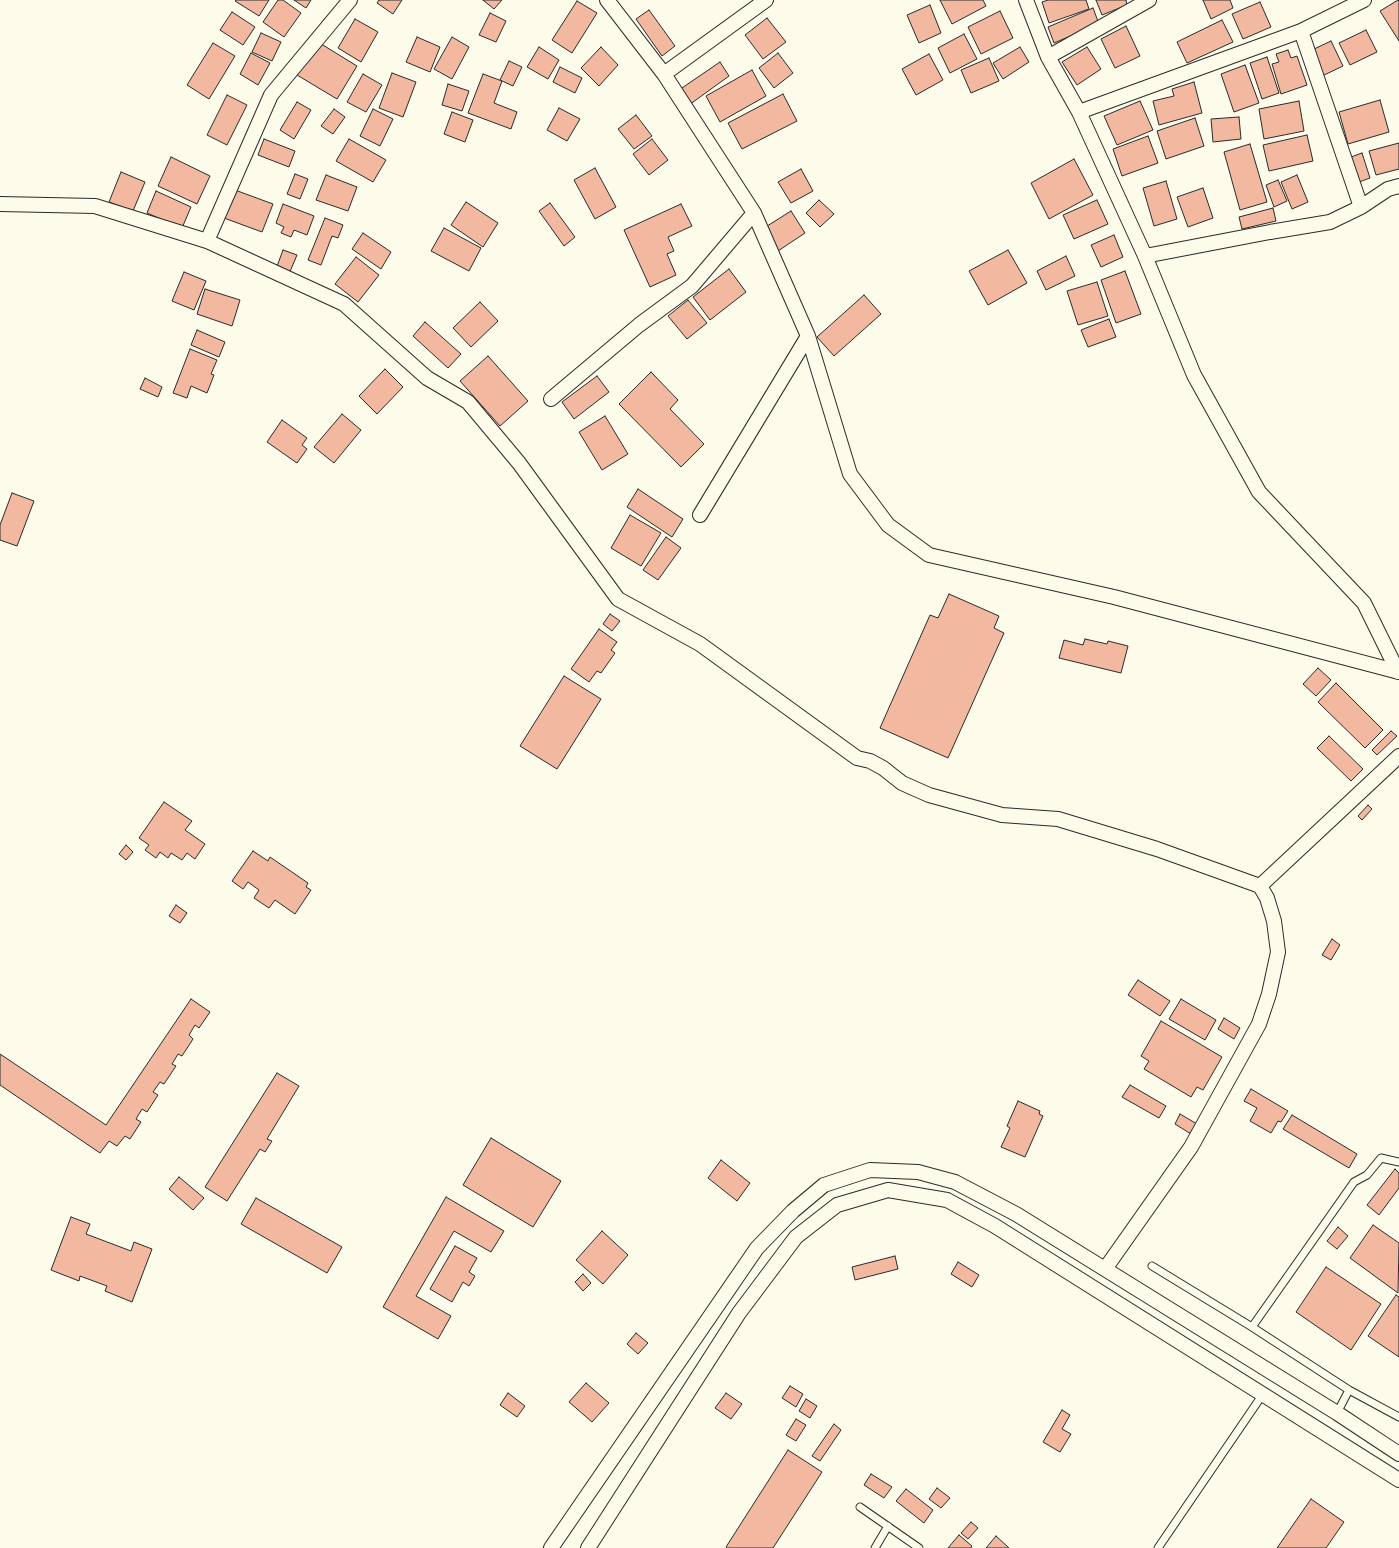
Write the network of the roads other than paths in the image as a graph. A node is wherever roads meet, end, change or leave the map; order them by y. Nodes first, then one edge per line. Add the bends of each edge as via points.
1 (350, 0) edge
2 (607, 0) edge
3 (766, 0) edge
4 (1026, 0) edge
5 (1149, 0) edge
6 (1364, 0) edge
7 (1301, 31) junction
8 (1048, 57) junction
9 (664, 74) junction
10 (1079, 112) junction
11 (1399, 186) edge
12 (0, 204) edge
13 (1361, 207) junction
14 (754, 213) junction
15 (207, 240) junction
16 (1145, 256) junction
17 (808, 336) junction
18 (551, 399) dead end
19 (700, 515) dead end
20 (1399, 672) edge
21 (1399, 756) edge
22 (1260, 886) junction
23 (1399, 1162) edge
24 (1152, 1266) dead end
25 (1105, 1269) junction
26 (1252, 1327) junction
27 (1349, 1390) junction
28 (1263, 1394) junction
29 (1337, 1413) junction
30 (1399, 1417) edge
31 (1399, 1454) edge
32 (1399, 1480) edge
33 (860, 1507) dead end
34 (888, 1526) junction
35 (551, 1548) edge
36 (588, 1548) edge
37 (875, 1548) edge
38 (919, 1548) edge
39 (1158, 1548) edge

1 - 15 street via 270,95
2 - 9 street
3 - 9 street
4 - 8 street
5 - 8 street
6 - 7 street
7 - 10 street
7 - 13 street
8 - 10 street
9 - 14 street
10 - 16 street
11 - 13 street via 1388,189
12 - 15 street via 95,206
13 - 16 street via 1330,222
14 - 17 street
14 - 18 street via 692,286 639,325
15 - 22 street via 344,304 427,378 468,402 520,463 618,600 700,644 857,758 870,761 902,783 929,795 1002,815 1058,819 1157,849
16 - 20 street via 1194,375 1259,492 1364,603
17 - 19 street
17 - 20 street via 850,474 888,525 929,555 1114,597
21 - 22 street
22 - 25 street via 1274,921 1278,952 1259,1024 1191,1147
23 - 26 lane via 1382,1158 1367,1175 1354,1182
24 - 26 lane
25 - 29 street
25 - 35 street via 1016,1214 955,1182 918,1172 870,1170 824,1185 757,1248
26 - 27 lane
27 - 29 lane
27 - 30 lane
28 - 32 street
28 - 36 street via 995,1226 947,1200 888,1190 837,1205 796,1237 739,1313
28 - 39 lane
29 - 31 street
33 - 34 lane
34 - 37 lane
34 - 38 lane

